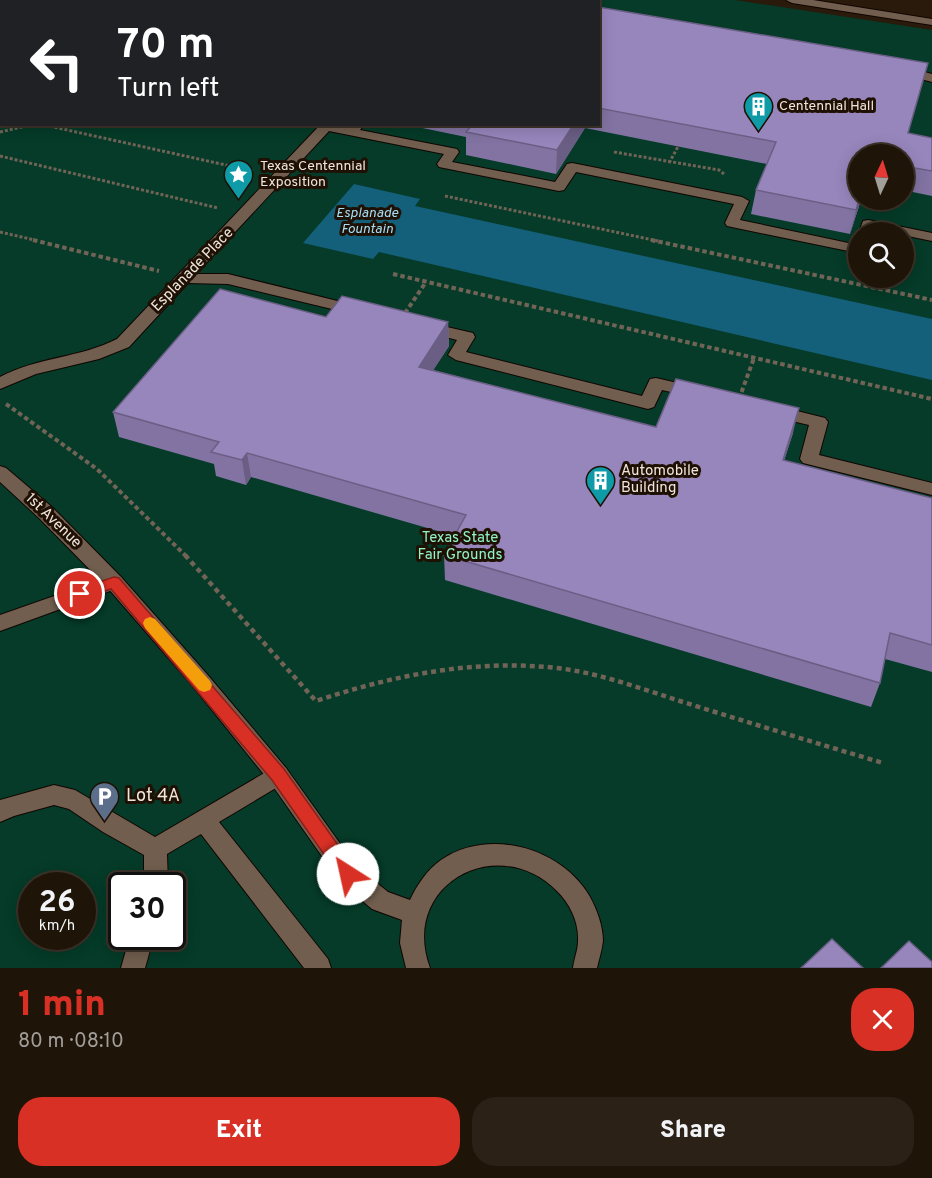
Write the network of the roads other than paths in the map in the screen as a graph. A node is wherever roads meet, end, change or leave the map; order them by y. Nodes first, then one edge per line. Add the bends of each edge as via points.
1 (792, 0) edge
2 (932, 22) edge
3 (889, 68) edge
4 (932, 78) edge
5 (355, 128) edge
6 (914, 233) edge
7 (932, 237) edge
8 (848, 247) edge
9 (186, 278) junction
10 (376, 315) edge
11 (399, 321) edge
12 (0, 384) edge
13 (738, 403) edge
14 (761, 408) edge
15 (0, 472) edge
16 (932, 489) edge
17 (114, 582) junction
18 (0, 623) edge
19 (278, 775) junction
20 (0, 812) edge
21 (203, 819) junction
22 (155, 849) junction
23 (156, 872) edge
24 (415, 913) junction
25 (138, 950) edge
26 (133, 968) edge
27 (319, 968) edge
28 (418, 968) edge
29 (585, 968) edge

1 - 2 street
3 - 4 street
5 - 8 street via 453,152 444,164 559,187 572,167 742,201 732,223
5 - 9 street, Esplanade Place via 326,127
6 - 7 street
9 - 10 street via 228,279
9 - 12 street, Esplanade Place via 117,347 93,356 34,367
11 - 13 street via 467,337 456,355 648,403 656,383
14 - 16 street via 819,422 809,459
15 - 17 street, 1st Avenue
17 - 18 street
17 - 19 street, 1st Avenue
19 - 21 street
19 - 24 street, 1st Avenue via 348,874 380,901
20 - 22 street via 54,795 75,800
21 - 22 street
21 - 27 street
22 - 23 street
24 - 28 street via 412,934
24 - 29 street via 432,884 453,866 481,856 509,854 537,861 561,877 580,900 589,927
25 - 26 street

